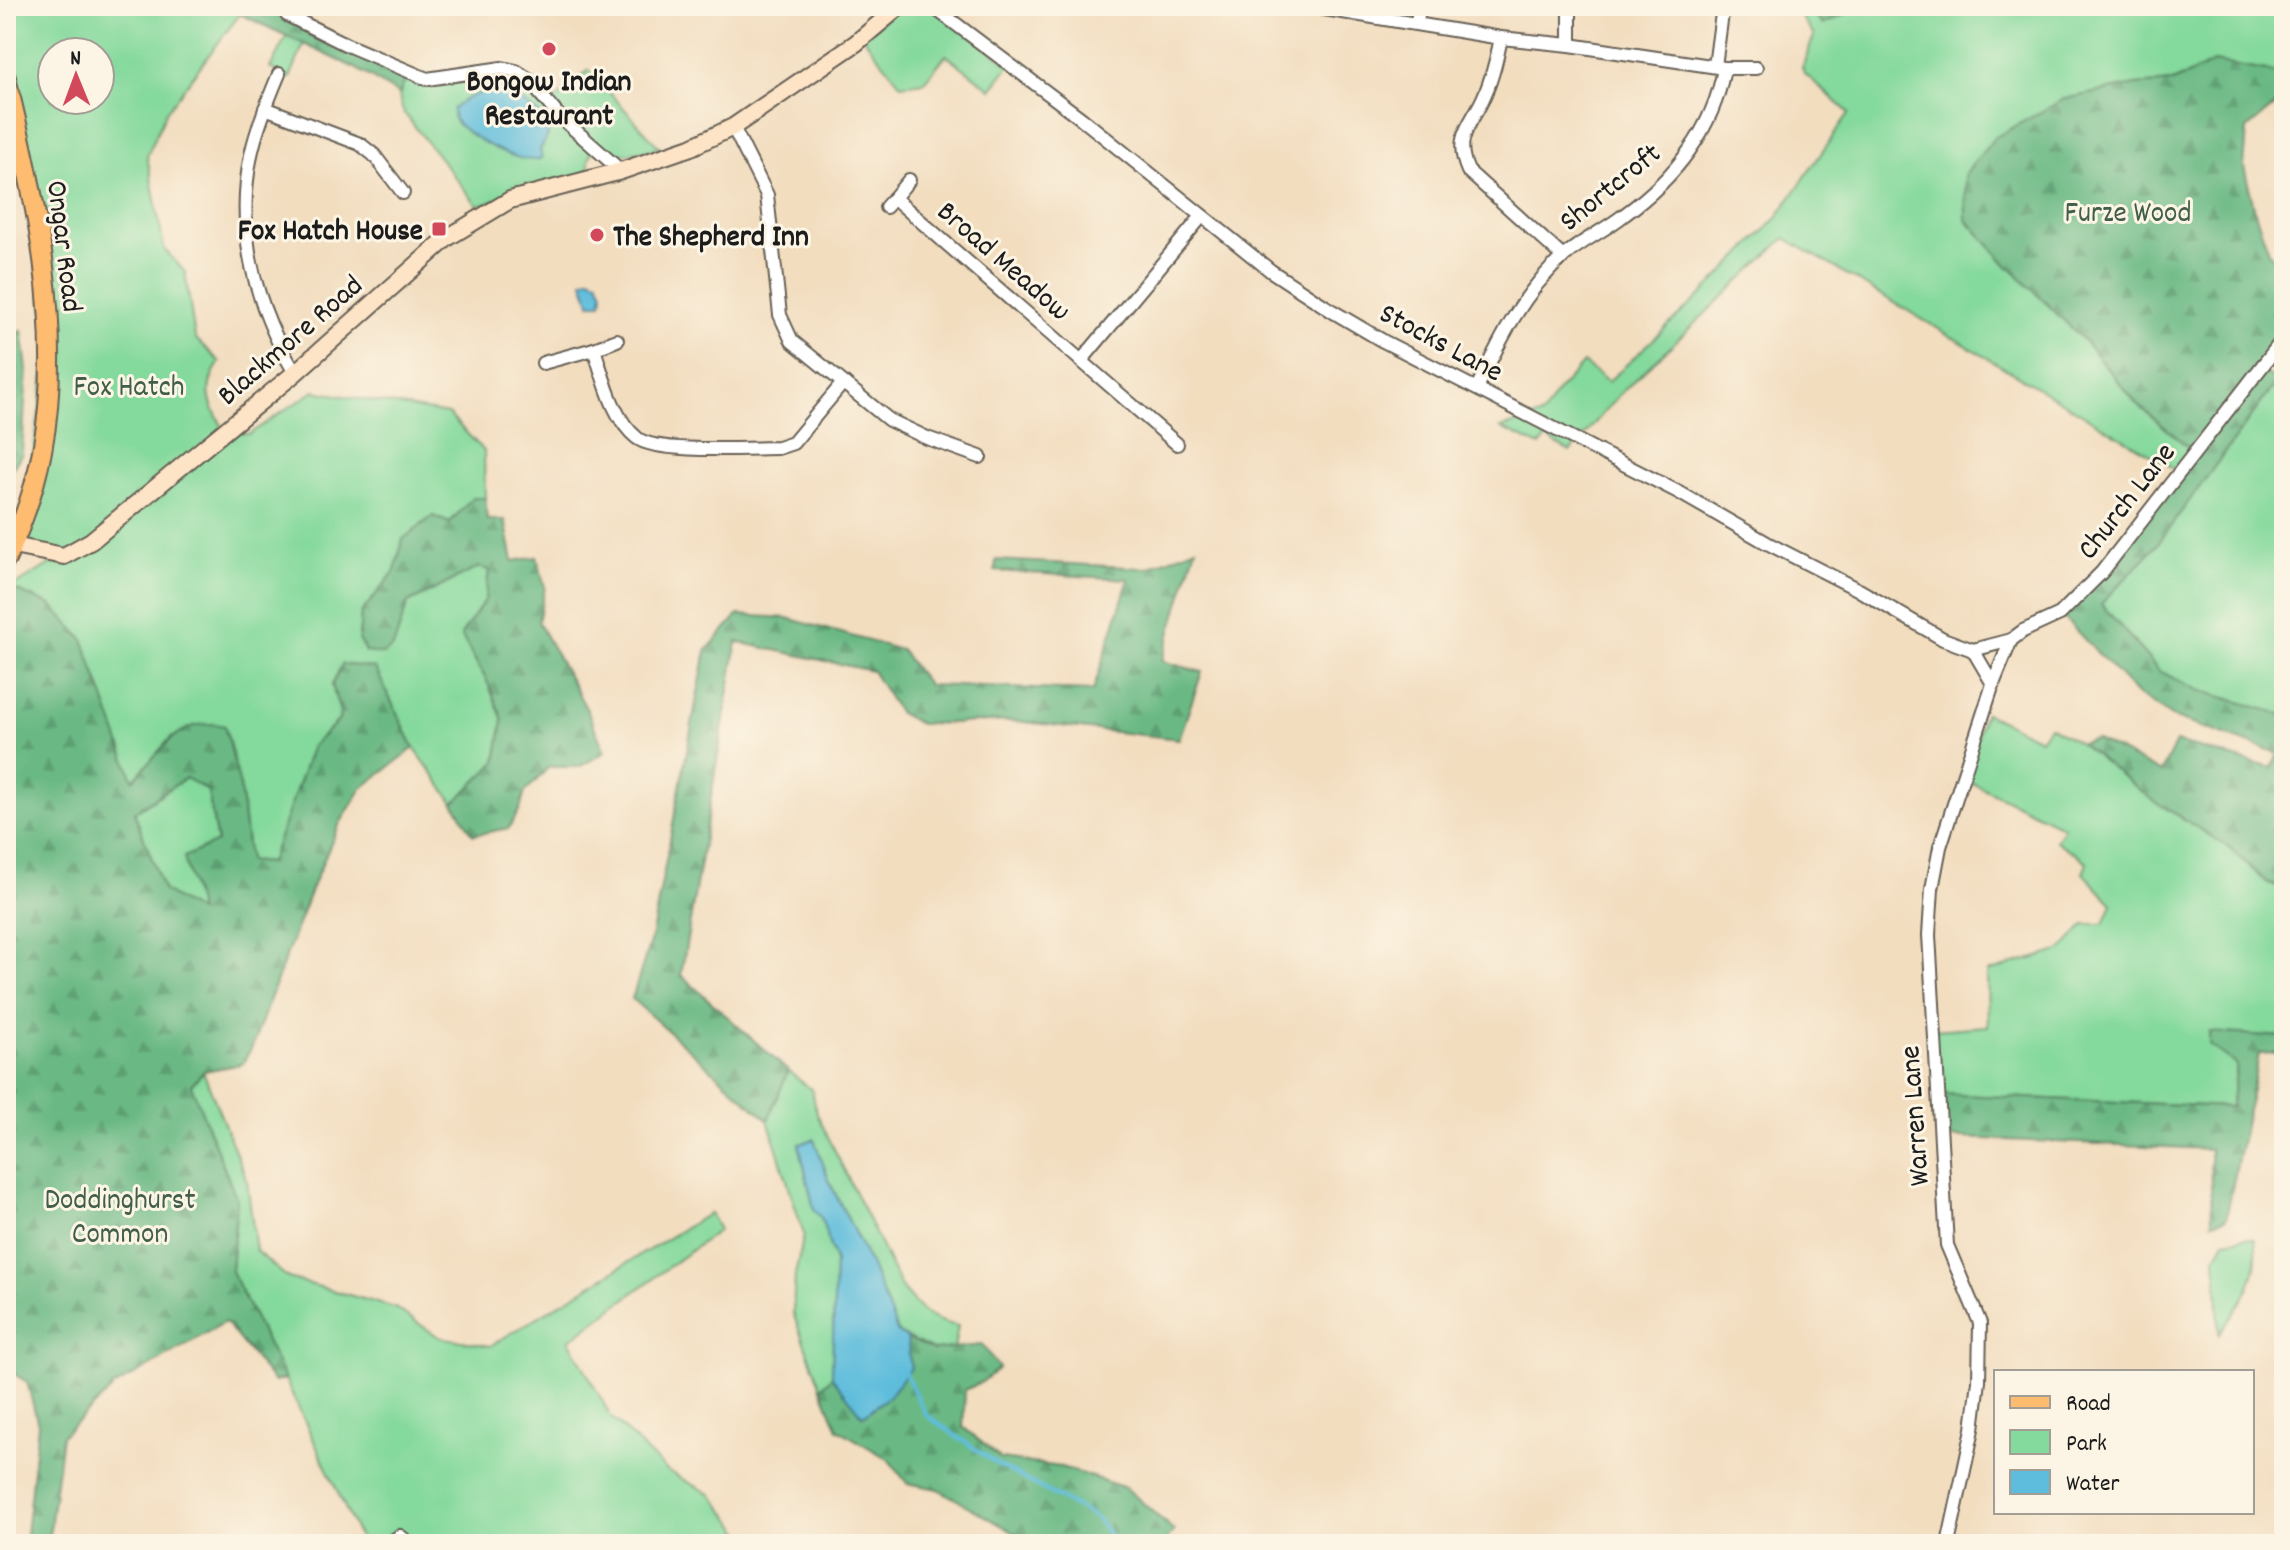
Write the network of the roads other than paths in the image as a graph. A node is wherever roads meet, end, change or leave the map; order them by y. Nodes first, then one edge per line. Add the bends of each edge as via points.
1 (900, 6) edge
2 (932, 6) edge
3 (1306, 6) edge
4 (1419, 6) edge
5 (1570, 6) edge
6 (1723, 6) edge
7 (287, 15) dead end
8 (1417, 24) junction
9 (1501, 38) junction
10 (1570, 45) junction
11 (1719, 67) junction
12 (1756, 68) dead end
13 (279, 74) dead end
14 (6, 78) edge
15 (265, 108) junction
16 (733, 127) junction
17 (621, 171) junction
18 (909, 180) dead end
19 (403, 193) dead end
20 (1202, 216) junction
21 (1563, 257) junction
22 (2284, 338) edge
23 (617, 340) dead end
24 (594, 349) junction
25 (1081, 361) junction
26 (543, 363) dead end
27 (295, 373) junction
28 (842, 384) junction
29 (1477, 388) junction
30 (1177, 444) dead end
31 (980, 457) dead end
32 (9, 553) edge
33 (2011, 640) junction
34 (1973, 650) junction
35 (1993, 684) junction
36 (387, 1544) edge
37 (410, 1544) edge
38 (1948, 1544) edge

1 - 16 street, Blackmore Road via 856,43
2 - 20 street, Stocks Lane
3 - 8 street
4 - 8 street
5 - 10 street
6 - 11 street, Shortcroft
7 - 17 street via 427,79 502,68 516,71
8 - 9 street
9 - 10 street
9 - 21 street, Shortcroft via 1485,95 1465,130 1463,160 1468,171
10 - 11 street
11 - 12 street
11 - 21 street, Shortcroft via 1720,92 1711,116 1679,165 1622,217
13 - 15 street
14 - 32 main road, Ongar Road via 41,243 49,341 43,449
15 - 19 street via 360,144
15 - 27 street via 251,156 246,229 259,298
16 - 17 street, Blackmore Road
16 - 28 street via 767,195 780,315 792,341
17 - 27 street, Blackmore Road via 510,200 485,214 447,238
18 - 25 street, Broad Meadow via 890,202
20 - 25 street, Broad Meadow
20 - 29 street, Stocks Lane via 1332,311
21 - 29 street, Shortcroft via 1518,310
22 - 33 street, Church Lane via 2102,572 2060,614
23 - 24 street
24 - 26 street
24 - 28 street via 623,423 639,440 671,447 778,448 793,443
25 - 30 street, Broad Meadow
27 - 32 street, Blackmore Road via 91,541 64,556
28 - 31 street via 889,420
29 - 34 street, Stocks Lane via 1930,632
33 - 34 street, Church Lane
33 - 35 street, Warren Lane
34 - 35 street
35 - 38 street, Warren Lane via 1940,847 1929,935 1947,1245 1980,1323 1973,1429
36 - 37 street via 400,1536

